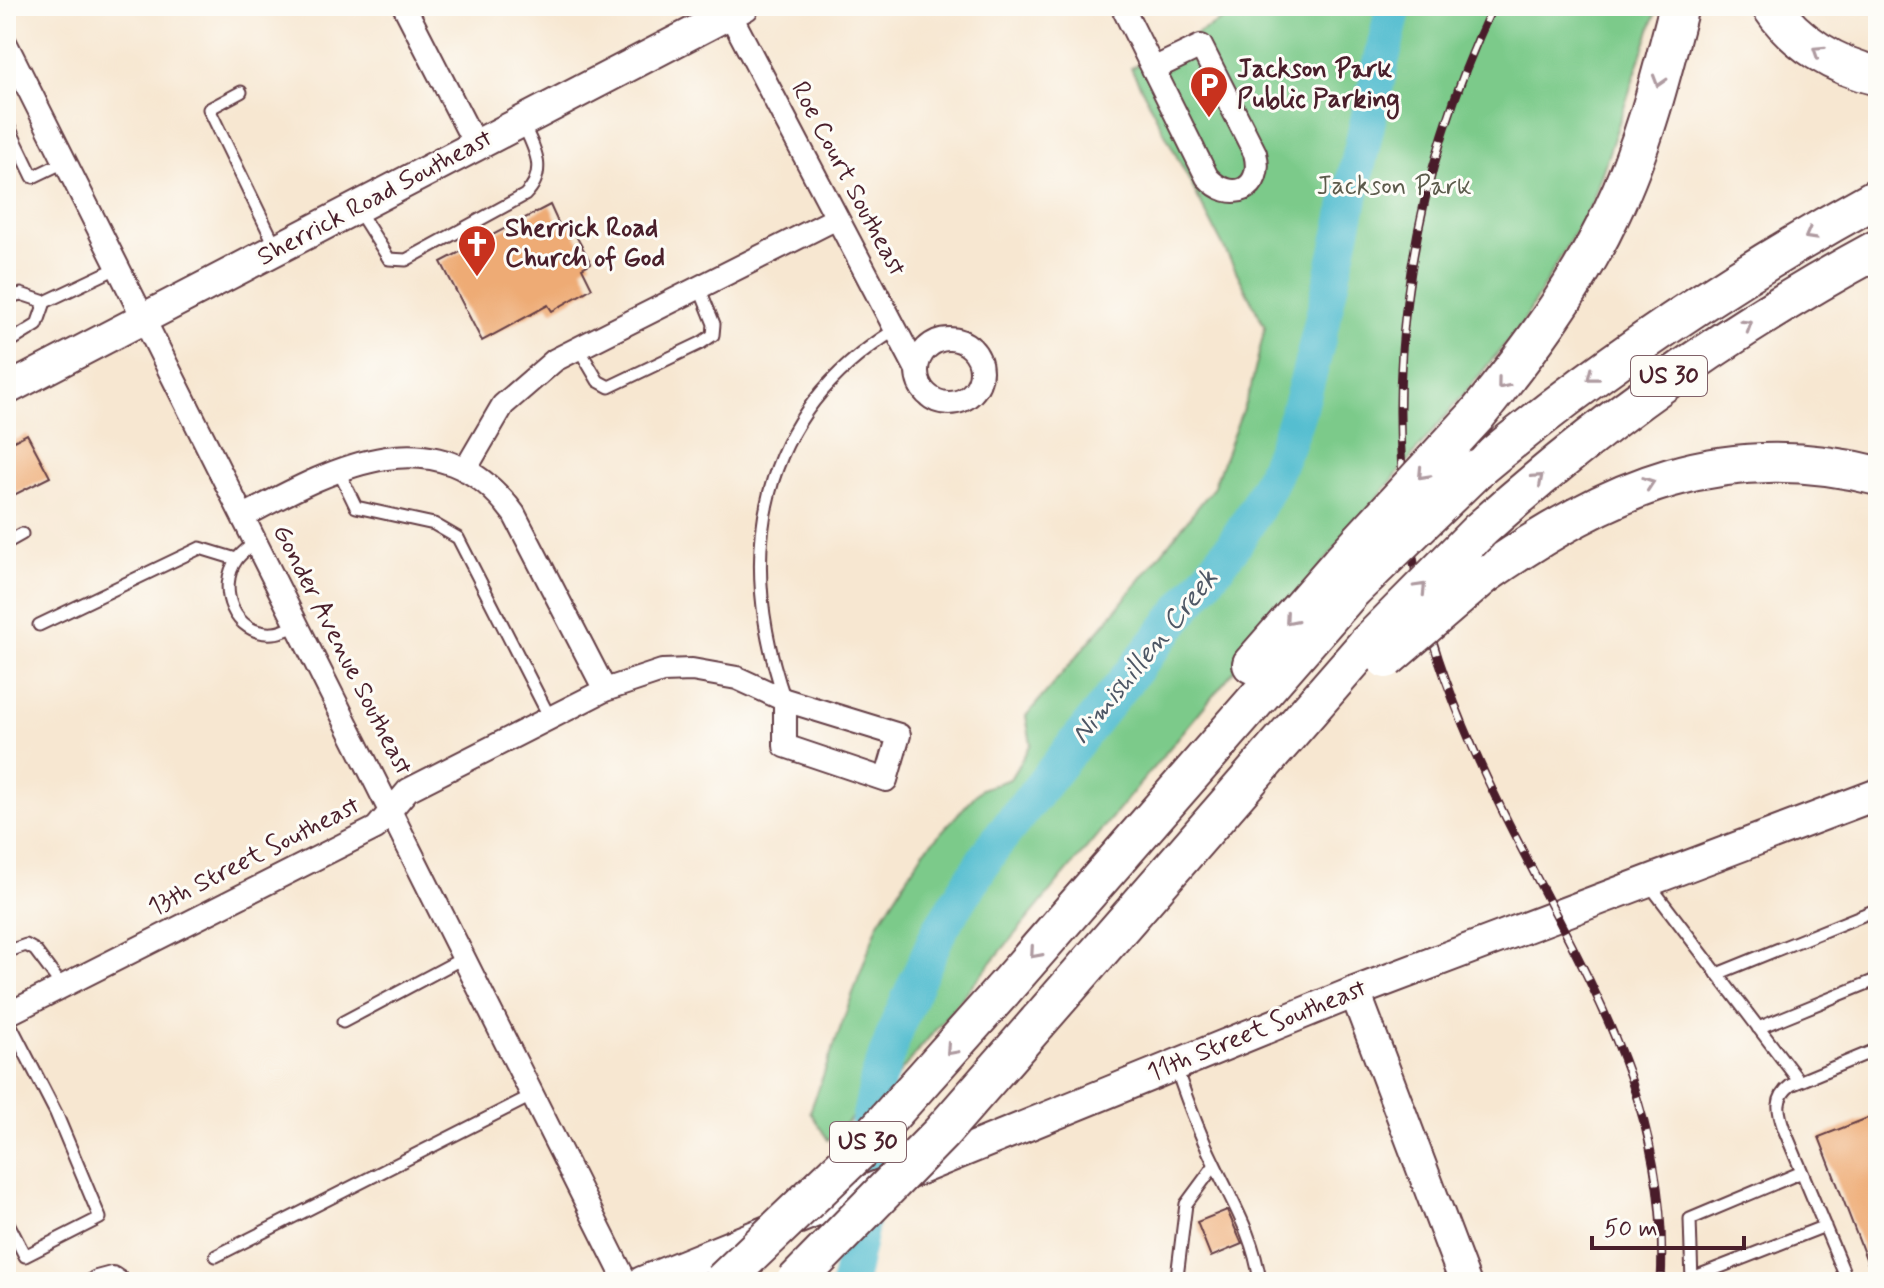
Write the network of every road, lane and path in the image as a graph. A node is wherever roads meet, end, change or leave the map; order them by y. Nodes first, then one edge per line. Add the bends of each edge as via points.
1 (404, 6) edge
2 (1122, 6) edge
3 (1679, 6) edge
4 (1771, 6) edge
5 (737, 10) edge
6 (6, 44) edge
7 (1153, 69) junction
8 (1878, 76) edge
9 (241, 92) dead end
10 (6, 121) edge
11 (522, 122) junction
12 (476, 146) junction
13 (64, 162) junction
14 (1878, 197) edge
15 (357, 208) junction
16 (835, 219) junction
17 (1878, 249) edge
18 (277, 250) junction
19 (119, 266) junction
20 (699, 287) junction
21 (6, 298) edge
22 (45, 302) junction
23 (146, 319) junction
24 (895, 330) junction
25 (6, 344) edge
26 (578, 347) junction
27 (917, 370) dead end
28 (6, 390) edge
29 (337, 469) junction
30 (465, 470) junction
31 (1878, 476) edge
32 (244, 516) junction
33 (22, 534) dead end
34 (257, 541) junction
35 (6, 543) edge
36 (236, 559) junction
37 (1347, 575) junction
38 (39, 625) dead end
39 (298, 625) junction
40 (1371, 657) junction
41 (605, 690) junction
42 (785, 700) junction
43 (550, 718) junction
44 (1878, 794) edge
45 (391, 811) junction
46 (1648, 881) junction
47 (1878, 909) edge
48 (6, 952) edge
49 (466, 957) junction
50 (1717, 974) junction
51 (1878, 979) edge
52 (62, 986) junction
53 (1355, 992) junction
54 (6, 1015) edge
55 (343, 1022) dead end
56 (1758, 1028) junction
57 (1878, 1049) edge
58 (1174, 1064) junction
59 (1799, 1081) junction
60 (534, 1095) junction
61 (1214, 1166) junction
62 (1802, 1172) junction
63 (6, 1219) edge
64 (1825, 1226) junction
65 (216, 1256) dead end
66 (1178, 1280) edge
67 (1692, 1280) edge
68 (1846, 1281) edge
69 (626, 1282) edge
70 (642, 1282) edge
71 (722, 1282) edge
72 (795, 1282) edge
73 (1260, 1282) edge
74 (1465, 1282) edge

1 - 12 street
2 - 7 street
3 -> 37 highway, bridge via 1645,128 1612,214 1583,268 1542,332
8 -> 4 highway via 1819,53
5 - 11 street, Sherrick Road Southeast
5 - 16 street, Roe Court Southeast
6 - 13 street, Gonder Avenue Southeast
7 - 7 street via 1201,46 1255,153 1255,179 1245,188 1218,189 1207,177
9 - 18 lane via 209,109
10 - 13 lane via 33,177
11 - 12 street, Sherrick Road Southeast
11 - 15 lane via 539,158 533,187 406,260 389,259
12 - 15 street, Sherrick Road Southeast
13 - 19 street, Gonder Avenue Southeast
14 -> 37 highway, US 30, bridge via 1805,237 1602,368
15 - 18 street, Sherrick Road Southeast
16 - 20 street
16 - 24 street, Roe Court Southeast
40 -> 17 highway, US 30, bridge via 1479,531 1589,435 1775,307
18 - 23 street, Sherrick Road Southeast
19 - 22 lane
19 - 23 street, Gonder Avenue Southeast
20 - 26 street
20 - 26 lane via 714,324 713,335 701,343 609,387 598,381
21 - 22 lane via 21,294
22 - 25 lane via 37,325
23 - 28 street, Sherrick Road Southeast
23 - 32 street, Gonder Avenue Southeast
24 - 27 street, Roe Court Southeast
24 - 42 lane via 833,377 805,417 769,488 762,522 760,596 768,650
26 - 30 street via 516,390
29 - 30 street via 390,456 436,460
29 - 32 street
29 - 43 lane via 356,507 434,524 458,538
30 - 41 street via 488,484 514,514
40 -> 31 highway, bridge via 1484,575 1597,504 1639,486 1697,469 1788,461
32 - 34 street, Gonder Avenue Southeast
33 - 35 lane
34 - 36 lane
34 - 39 street, Gonder Avenue Southeast
36 - 38 lane via 200,548
36 - 39 lane via 229,602 241,623 274,633
37 -> 71 highway, US 30, bridge via 1002,991 858,1152
39 - 45 street, Gonder Avenue Southeast
40 - 72 highway, US 30, bridge via 1097,954 931,1144
41 - 42 street, 13th Street Southeast via 662,671 692,670 737,678
41 - 43 street, 13th Street Southeast
42 - 42 street, 13th Street Southeast via 899,735 886,780 785,746
43 - 45 street, 13th Street Southeast via 408,790
44 - 46 street, 11th Street Southeast
45 - 49 street, Gonder Avenue Southeast
45 - 52 street, 13th Street Southeast via 376,828
46 - 50 lane
46 - 53 street, 11th Street Southeast
47 - 50 lane
48 - 52 lane via 26,945 35,950
49 - 55 lane
49 - 60 street, Gonder Avenue Southeast
50 - 56 lane
51 - 56 lane
52 - 54 street, 13th Street Southeast
53 - 58 street, 11th Street Southeast
53 - 74 street
54 - 63 lane via 56,1113 100,1218 25,1256
56 - 59 lane
57 - 59 lane
58 - 61 lane
58 - 70 street, 11th Street Southeast, bridge
59 - 62 lane via 1783,1092 1778,1108
60 - 65 lane
60 - 69 street, Gonder Avenue Southeast
61 - 66 lane via 1186,1204
61 - 73 lane via 1257,1254
62 - 64 lane
62 - 67 lane via 1690,1219
64 - 67 lane
64 - 68 lane

